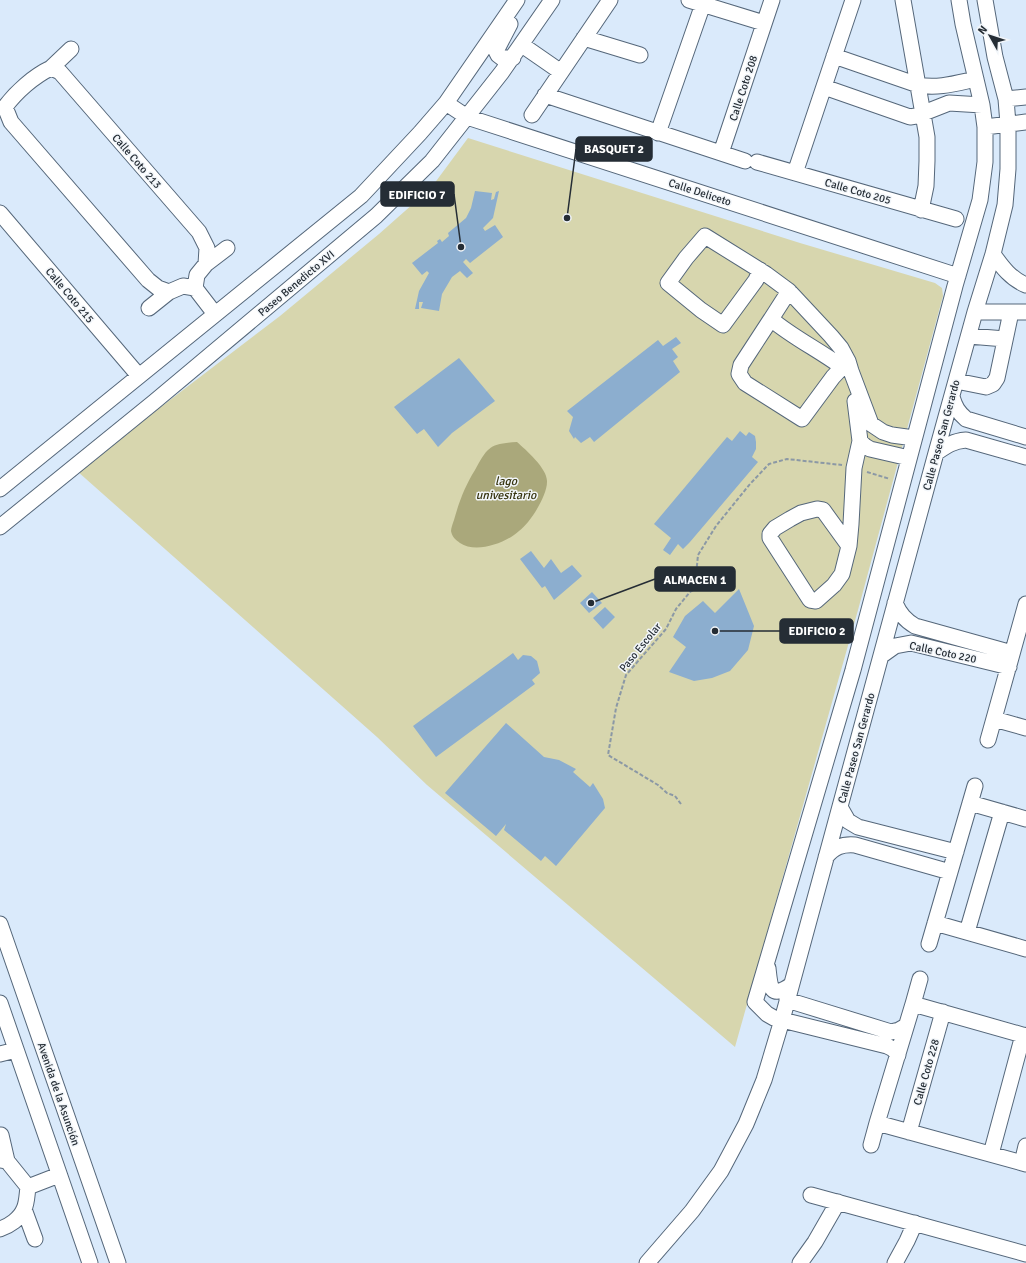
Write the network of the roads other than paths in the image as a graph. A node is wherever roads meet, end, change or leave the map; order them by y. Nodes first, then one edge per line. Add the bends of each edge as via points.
1 (517, 0) edge
2 (522, 0) edge
3 (552, 0) edge
4 (610, 0) edge
5 (772, 0) edge
6 (853, 0) edge
7 (903, 0) edge
8 (959, 0) edge
9 (985, 0) edge
10 (696, 2) edge
11 (764, 24) junction
12 (584, 38) junction
13 (522, 45) junction
14 (71, 49) dead end
15 (640, 55) dead end
16 (834, 56) junction
17 (512, 58) junction
18 (50, 68) junction
19 (561, 72) junction
20 (976, 79) junction
21 (918, 85) junction
22 (824, 87) junction
23 (545, 95) junction
24 (1026, 97) edge
25 (1006, 99) junction
26 (446, 103) junction
27 (982, 105) junction
28 (2, 109) edge
29 (923, 113) junction
30 (532, 114) dead end
31 (467, 117) junction
32 (1026, 122) edge
33 (1008, 124) junction
34 (985, 127) junction
35 (658, 133) junction
36 (721, 153) junction
37 (795, 173) junction
38 (980, 200) junction
39 (1005, 205) junction
40 (922, 210) junction
41 (0, 213) edge
42 (956, 220) dead end
43 (227, 248) dead end
44 (993, 254) junction
45 (206, 264) junction
46 (760, 270) junction
47 (958, 276) junction
48 (1026, 285) edge
49 (195, 288) junction
50 (789, 291) junction
51 (169, 292) junction
52 (149, 308) dead end
53 (975, 312) junction
54 (1019, 312) edge
55 (215, 314) junction
56 (771, 319) junction
57 (969, 336) junction
58 (1006, 339) junction
59 (845, 364) junction
60 (139, 376) junction
61 (854, 380) junction
62 (956, 381) junction
63 (952, 397) junction
64 (877, 428) junction
65 (1026, 437) edge
66 (914, 438) junction
67 (860, 441) junction
68 (936, 453) junction
69 (1026, 457) edge
70 (909, 458) junction
71 (0, 489) edge
72 (0, 527) edge
73 (849, 546) junction
74 (896, 603) junction
75 (1026, 604) edge
76 (881, 656) junction
77 (1011, 660) junction
78 (994, 720) junction
79 (1026, 728) edge
80 (988, 740) dead end
81 (975, 786) dead end
82 (970, 804) junction
83 (840, 807) junction
84 (1002, 812) junction
85 (1026, 819) edge
86 (956, 852) junction
87 (826, 857) junction
88 (950, 872) junction
89 (935, 923) junction
90 (0, 924) edge
91 (967, 932) junction
92 (929, 944) dead end
93 (1026, 949) edge
94 (768, 961) junction
95 (920, 979) dead end
96 (791, 985) junction
97 (787, 1000) junction
98 (0, 1003) edge
99 (913, 1004) junction
100 (943, 1012) junction
101 (782, 1020) junction
102 (906, 1026) junction
103 (1024, 1035) edge
104 (16, 1050) junction
105 (0, 1054) edge
106 (898, 1055) junction
107 (878, 1123) junction
108 (909, 1132) junction
109 (1, 1135) dead end
110 (871, 1145) dead end
111 (1026, 1146) edge
112 (991, 1154) junction
113 (4, 1161) edge
114 (1024, 1163) edge
115 (59, 1175) junction
116 (28, 1188) junction
117 (811, 1195) dead end
118 (838, 1202) junction
119 (24, 1209) junction
120 (915, 1223) junction
121 (0, 1229) edge
122 (35, 1239) dead end
123 (1026, 1254) edge
124 (90, 1263) edge
125 (118, 1263) edge
126 (647, 1263) edge
127 (800, 1263) edge
128 (895, 1263) edge

1 - 26 street
2 - 17 street via 496,51 502,58
3 - 13 street, Paseo Benedicto XVI
4 - 12 street
5 - 11 street, Calle Coto 208
6 - 16 street
7 - 21 street
8 - 20 street
9 - 25 street, Calle Paseo San Gerardo via 995,57
10 - 11 street
10 - 35 street
11 - 36 street, Calle Coto 208
12 - 15 street
12 - 19 street
13 - 17 street, Paseo Benedicto XVI
13 - 19 street
14 - 18 street
16 - 21 street
16 - 22 street
17 - 31 street, Paseo Benedicto XVI
18 - 28 street via 42,72
18 - 45 street, Calle Coto 213 via 60,72 199,232 207,248
19 - 23 street
20 - 21 street via 936,87
20 - 27 street
21 - 29 street
22 - 29 street via 910,117
22 - 37 street
23 - 30 street
23 - 35 street
24 - 25 street
25 - 33 street, Calle Paseo San Gerardo
26 - 31 street, Calle Deliceto
26 - 55 street via 361,196
27 - 29 street via 949,103
27 - 34 street
28 - 51 street via 148,280
29 - 40 street via 927,161
31 - 47 street, Calle Deliceto
31 - 72 street, Paseo Benedicto XVI via 432,161 376,216
32 - 33 street
33 - 34 street
33 - 39 street, Calle Paseo San Gerardo
34 - 38 street
35 - 36 street
36 - 37 street, Calle Coto 205
37 - 40 street, Calle Coto 205
38 - 39 street
38 - 47 street
39 - 44 street, Calle Paseo San Gerardo
40 - 42 street, Calle Coto 205
41 - 60 street, Calle Coto 215
43 - 45 street
44 - 48 street via 1006,272
44 - 53 street, Calle Paseo San Gerardo
45 - 49 street via 197,275
46 - 46 street via 705,236 668,283 696,307 723,325 756,280
46 - 50 street
47 - 66 street
49 - 51 street via 183,286
49 - 55 street
50 - 56 street
50 - 59 street via 841,348
51 - 52 street
53 - 54 street
53 - 57 street, Calle Paseo San Gerardo
54 - 58 street
55 - 60 street
56 - 59 street via 818,350
56 - 59 street via 741,365 740,374 745,383 802,419
57 - 58 street
57 - 62 street, Calle Paseo San Gerardo
58 - 62 street via 997,378 993,384 986,386
59 - 61 street
60 - 71 street
61 - 64 street via 871,424
61 - 67 street
62 - 63 street, Calle Paseo San Gerardo
63 - 65 street via 958,412 966,418
63 - 68 street, Calle Paseo San Gerardo
64 - 66 street via 892,435
64 - 67 street via 868,431
66 - 70 street
67 - 70 street via 870,449
67 - 73 street via 854,468
68 - 69 street via 950,443 966,440
68 - 74 street, Calle Paseo San Gerardo
70 - 94 street via 853,670
73 - 73 street via 842,574 834,585 816,600 810,600 770,538 770,534 775,528 801,513 824,510
74 - 76 street, Calle Paseo San Gerardo
74 - 77 street, Calle Coto 220 via 902,616 915,626 976,644
75 - 77 street
76 - 77 street, Calle Coto 220 via 895,646 911,643
76 - 83 street, Calle Paseo San Gerardo
77 - 78 street
78 - 79 street
78 - 80 street
81 - 82 street
82 - 84 street
82 - 86 street
83 - 86 street via 848,821 858,827
83 - 87 street, Calle Paseo San Gerardo
84 - 85 street
84 - 91 street
86 - 88 street
87 - 88 street via 837,847 855,844
87 - 96 street, Calle Paseo San Gerardo
88 - 89 street
89 - 91 street
89 - 92 street
90 - 125 street, Avenida de la Asunción
91 - 93 street
94 - 96 street via 770,983 775,992
94 - 101 street via 755,1002 767,1014
95 - 99 street
96 - 97 street, Calle Paseo San Gerardo
97 - 101 street, Calle Paseo San Gerardo
97 - 102 street via 891,1032
98 - 104 street
99 - 100 street
99 - 102 street
100 - 103 street
100 - 108 street, Calle Coto 228
101 - 106 street via 887,1046
101 - 126 street, Calle Paseo San Gerardo via 761,1088 746,1124 721,1171 692,1211
102 - 106 street
103 - 112 street
104 - 105 street
104 - 115 street
106 - 107 street
107 - 108 street
107 - 110 street
108 - 112 street
109 - 113 street
111 - 114 street
112 - 114 street
113 - 116 street
115 - 116 street
115 - 124 street
116 - 119 street
117 - 118 street
118 - 120 street
118 - 127 street
119 - 121 street via 16,1220
119 - 122 street
120 - 123 street
120 - 128 street

